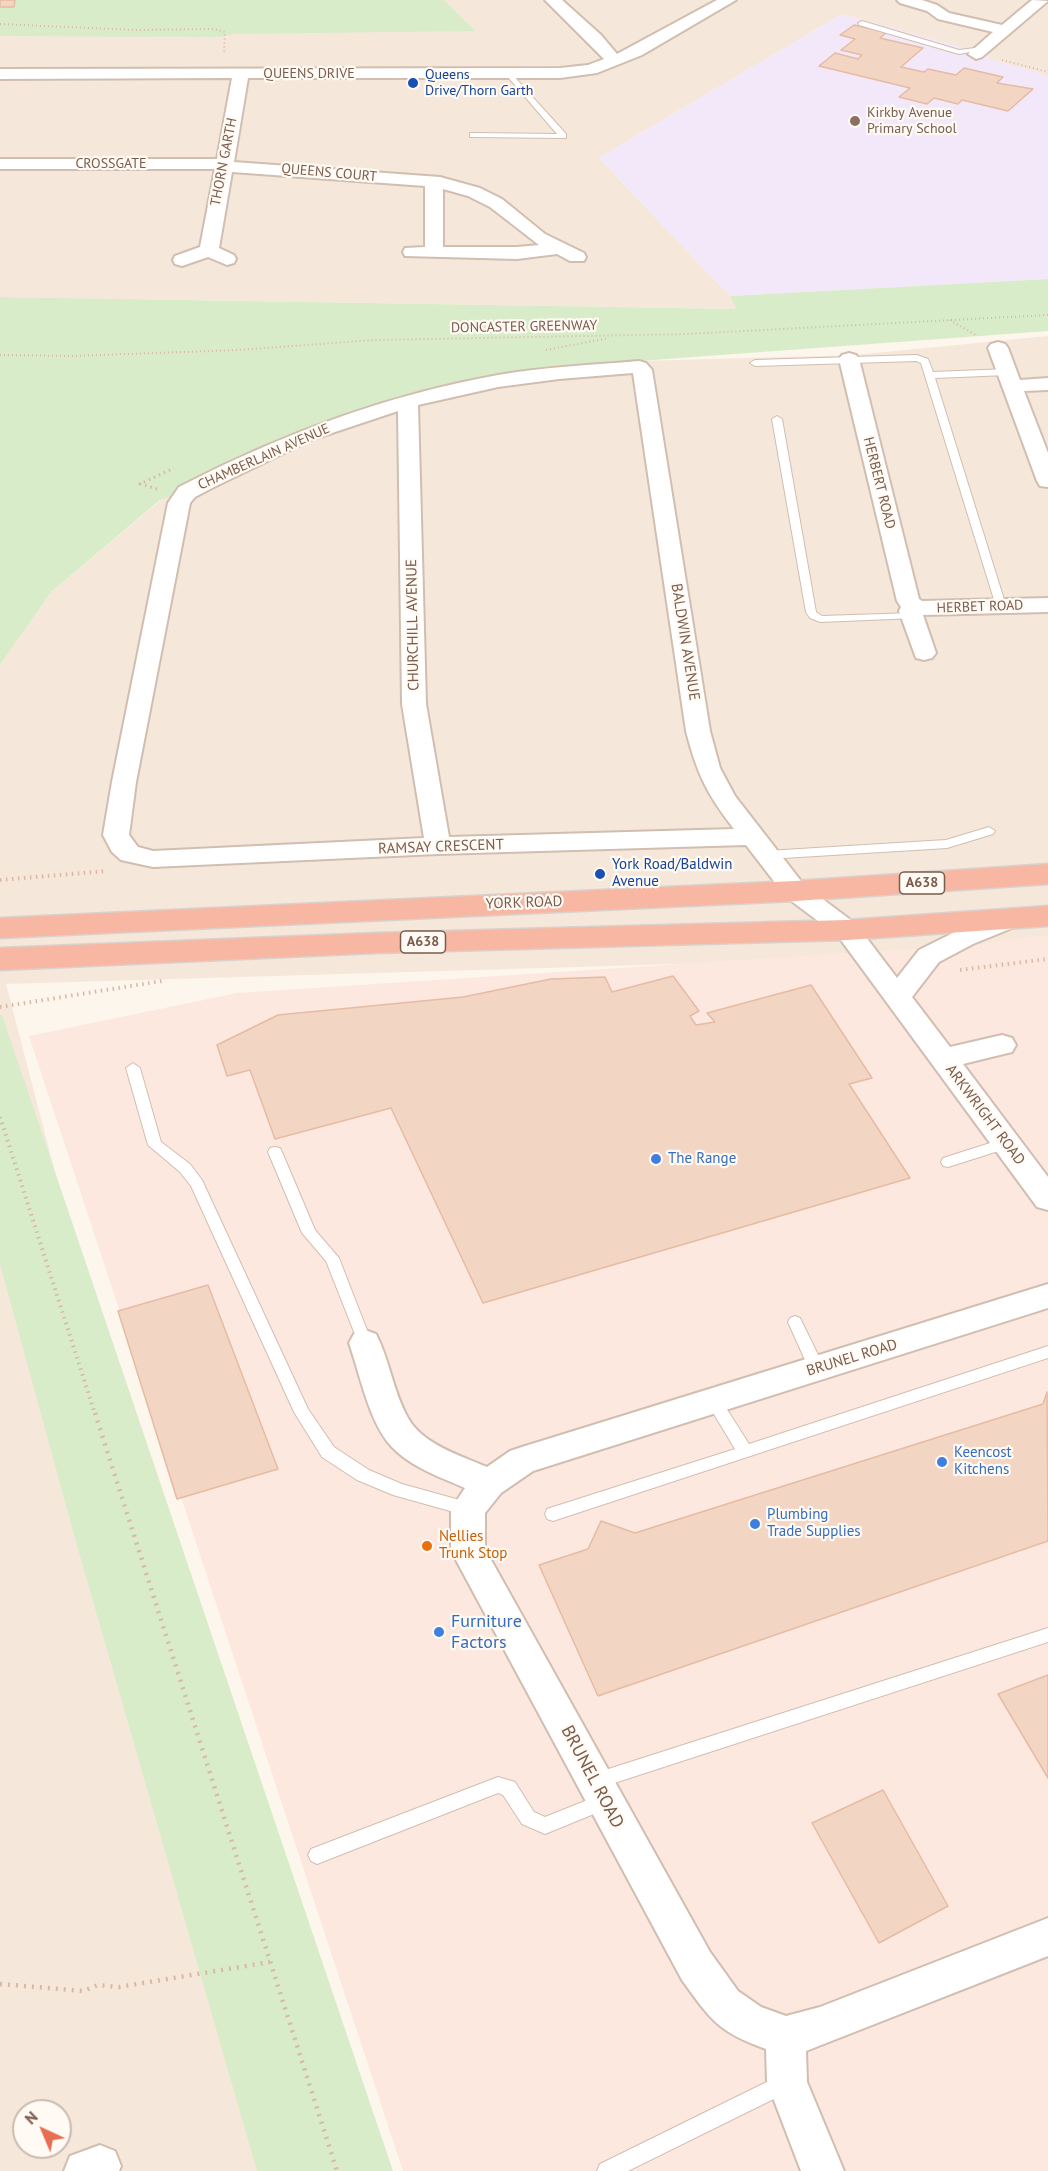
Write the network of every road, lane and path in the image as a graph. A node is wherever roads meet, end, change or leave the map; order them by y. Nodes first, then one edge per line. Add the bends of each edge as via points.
1 (553, 0) edge
2 (728, 0) edge
3 (906, 0) edge
4 (1041, 0) edge
5 (952, 2) dead end
6 (929, 7) junction
7 (862, 23) dead end
8 (0, 24) edge
9 (1005, 30) junction
10 (980, 52) junction
11 (615, 61) junction
12 (1048, 72) edge
13 (0, 74) edge
14 (223, 74) junction
15 (242, 74) junction
16 (510, 74) junction
17 (473, 135) dead end
18 (0, 164) edge
19 (223, 165) junction
20 (434, 182) junction
21 (560, 248) junction
22 (209, 250) junction
23 (412, 252) dead end
24 (434, 252) junction
25 (577, 257) dead end
26 (227, 259) dead end
27 (182, 260) dead end
28 (1048, 315) edge
29 (950, 320) junction
30 (998, 348) joint
31 (0, 355) edge
32 (849, 359) junction
33 (755, 363) dead end
34 (639, 367) joint
35 (929, 375) junction
36 (1010, 379) junction
37 (1048, 384) edge
38 (408, 401) junction
39 (777, 419) dead end
40 (1048, 481) edge
41 (1048, 605) edge
42 (1001, 606) junction
43 (913, 611) junction
44 (924, 653) dead end
45 (989, 831) dead end
46 (438, 846) junction
47 (760, 846) junction
48 (142, 857) junction
49 (1048, 874) edge
50 (0, 880) edge
51 (795, 891) junction
52 (1048, 916) edge
53 (1013, 918) junction
54 (0, 928) edge
55 (847, 930) junction
56 (0, 959) edge
57 (897, 997) junction
58 (1002, 1045) dead end
59 (943, 1059) junction
60 (133, 1068) dead end
61 (0, 1117) edge
62 (1006, 1143) junction
63 (275, 1152) dead end
64 (948, 1162) dead end
65 (1046, 1194) edge
66 (1048, 1296) edge
67 (795, 1322) dead end
68 (365, 1343) joint
69 (1048, 1352) edge
70 (817, 1368) junction
71 (714, 1401) junction
72 (745, 1452) junction
73 (478, 1496) junction
74 (553, 1514) dead end
75 (1048, 1635) edge
76 (600, 1791) junction
77 (317, 1855) dead end
78 (1048, 1937) edge
79 (270, 1962) junction
80 (0, 1984) edge
81 (786, 2036) junction
82 (787, 2082) junction
83 (337, 2171) edge
84 (607, 2171) edge
85 (823, 2171) edge

1 - 11 street
2 - 11 street, QUEENS DRIVE
3 - 6 street
4 - 9 street
5 - 6 street
6 - 9 street via 944,16
7 - 10 lane via 959,52
8 - 14 path via 220,30 225,32
9 - 10 street
10 - 12 path
11 - 16 street, QUEENS DRIVE via 591,70
13 - 14 street, QUEENS DRIVE
14 - 15 street, QUEENS DRIVE
15 - 16 street, QUEENS DRIVE
15 - 19 street, THORN GARTH
16 - 17 lane via 562,136
18 - 19 street, CROSSGATE
19 - 20 street, QUEENS COURT
19 - 22 street, THORN GARTH
20 - 21 street, QUEENS COURT via 474,192 496,203 539,237
20 - 24 street
21 - 24 street via 517,253
21 - 25 street, QUEENS COURT
22 - 26 street
22 - 27 street
23 - 24 street
28 - 29 path, DONCASTER GREENWAY
29 - 30 path
29 - 31 path, DONCASTER GREENWAY via 687,334 374,340 238,350
30 - 36 street
32 - 33 lane
32 - 35 lane via 917,358 925,362
32 - 43 street, HERBERT ROAD
34 - 38 street, CHAMBERLAIN AVENUE via 498,381
34 - 47 street, BALDWIN AVENUE via 698,731 708,768 724,799
35 - 36 lane
35 - 42 lane
36 - 37 street
36 - 40 street
38 - 46 street, CHURCHILL AVENUE via 414,704
38 - 48 street, CHAMBERLAIN AVENUE via 304,436 204,483 179,503 116,835 121,846
39 - 43 lane via 811,612 820,619
41 - 42 street, HERBET ROAD
42 - 43 street, HERBET ROAD
43 - 44 street, HERBERT ROAD
45 - 47 lane via 947,844
46 - 47 street, RAMSAY CRESCENT
46 - 48 street, RAMSAY CRESCENT
47 - 51 street, BALDWIN AVENUE
48 - 50 path via 139,868
49 - 51 highway, YORK ROAD / A638
51 - 54 highway, YORK ROAD / A638
51 - 55 street, ARKWRIGHT ROAD
52 - 53 highway, A638
53 - 55 highway, A638
53 - 57 street via 929,956
55 - 56 highway, A638 via 376,943
55 - 57 street, ARKWRIGHT ROAD
57 - 59 street, ARKWRIGHT ROAD
58 - 59 street, ARKWRIGHT ROAD
59 - 62 street, ARKWRIGHT ROAD
60 - 73 lane via 155,1145 186,1168 197,1184 302,1412 328,1452 372,1479 399,1490
61 - 79 path
62 - 64 lane
62 - 65 street, ARKWRIGHT ROAD
63 - 68 lane via 309,1233 332,1258
66 - 70 street, BRUNEL ROAD
67 - 70 lane
68 - 73 street via 401,1436
69 - 72 lane
70 - 71 street, BRUNEL ROAD
71 - 72 lane
71 - 73 street, BRUNEL ROAD via 522,1461
72 - 74 lane
73 - 76 street, BRUNEL ROAD via 468,1550
75 - 76 lane
76 - 77 lane via 545,1826 528,1818 509,1788 498,1785
76 - 81 street, BRUNEL ROAD via 696,1966 724,2005 749,2023
78 - 81 street via 820,2027
79 - 80 path via 119,1988 98,1985 83,1990
79 - 83 path
81 - 82 street
82 - 84 lane
82 - 85 street

